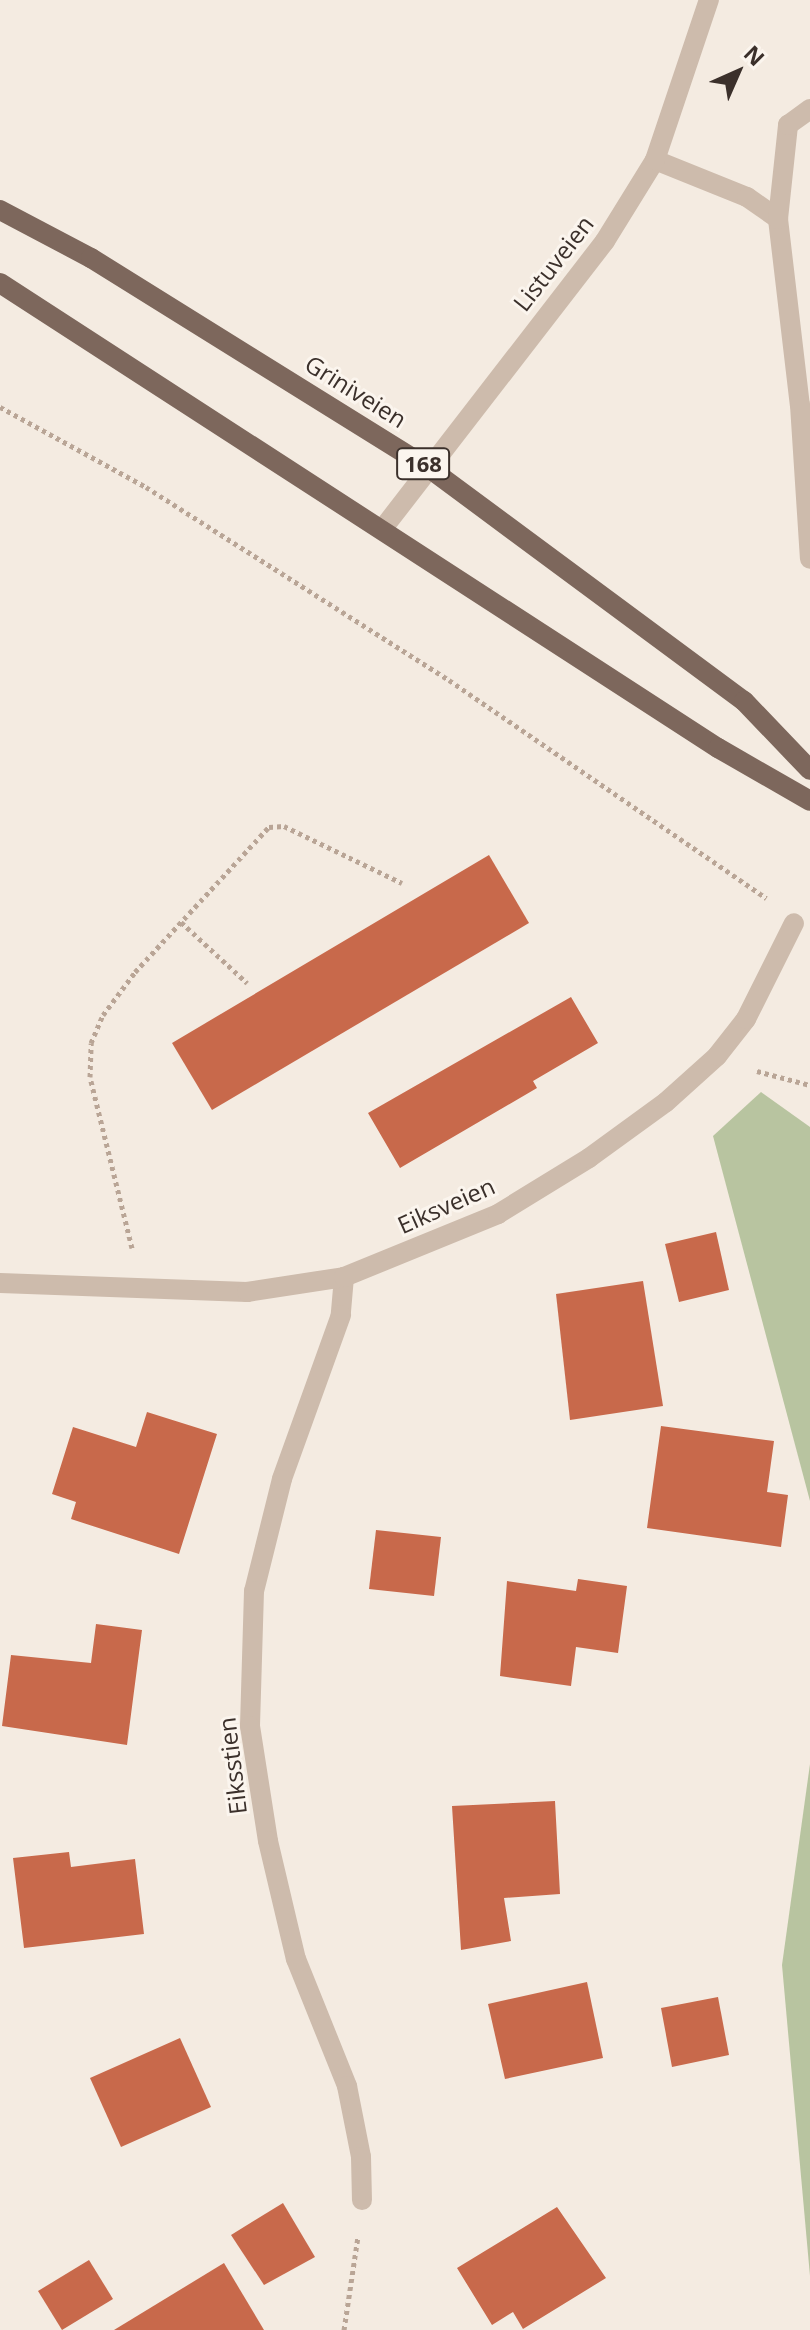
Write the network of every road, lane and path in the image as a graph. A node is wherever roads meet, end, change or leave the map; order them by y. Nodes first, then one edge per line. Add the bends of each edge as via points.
1 (709, 0) edge
2 (810, 109) edge
3 (655, 160) junction
4 (0, 210) edge
5 (778, 219) junction
6 (0, 283) edge
7 (0, 407) edge
8 (429, 468) junction
9 (384, 527) junction
10 (810, 559) edge
11 (810, 770) edge
12 (810, 801) edge
13 (402, 883) dead end
14 (181, 922) junction
15 (794, 923) joint
16 (247, 983) dead end
17 (708, 1064) junction
18 (810, 1085) edge
19 (344, 1277) junction
20 (0, 1283) edge
21 (142, 1292) junction
22 (362, 2200) joint
23 (344, 2330) edge

1 - 3 street, Listuveien
2 - 5 street via 788,125
3 - 5 street via 747,197
3 - 8 street, Listuveien via 605,241
4 - 8 main road, Griniveien / 168 via 91,258
5 - 10 street via 800,405
6 - 9 main road
7 - 15 path via 146,487 449,680 752,887
8 - 9 street, Listuveien
8 - 11 main road, Griniveien / 168 via 744,701
9 - 12 main road via 718,748
13 - 14 path via 284,826 269,827
14 - 16 path
14 - 21 path via 111,1004 91,1043 90,1077
15 - 17 street, Eiksveien via 746,1019
17 - 18 path
17 - 19 street, Eiksveien via 589,1158 498,1214
19 - 21 street, Eiksveien via 247,1292
19 - 22 street, Eiksstien via 341,1315 282,1479 254,1591 250,1726 268,1841 296,1959 347,2086 361,2157
20 - 21 street, Eiksveien
22 - 23 path

